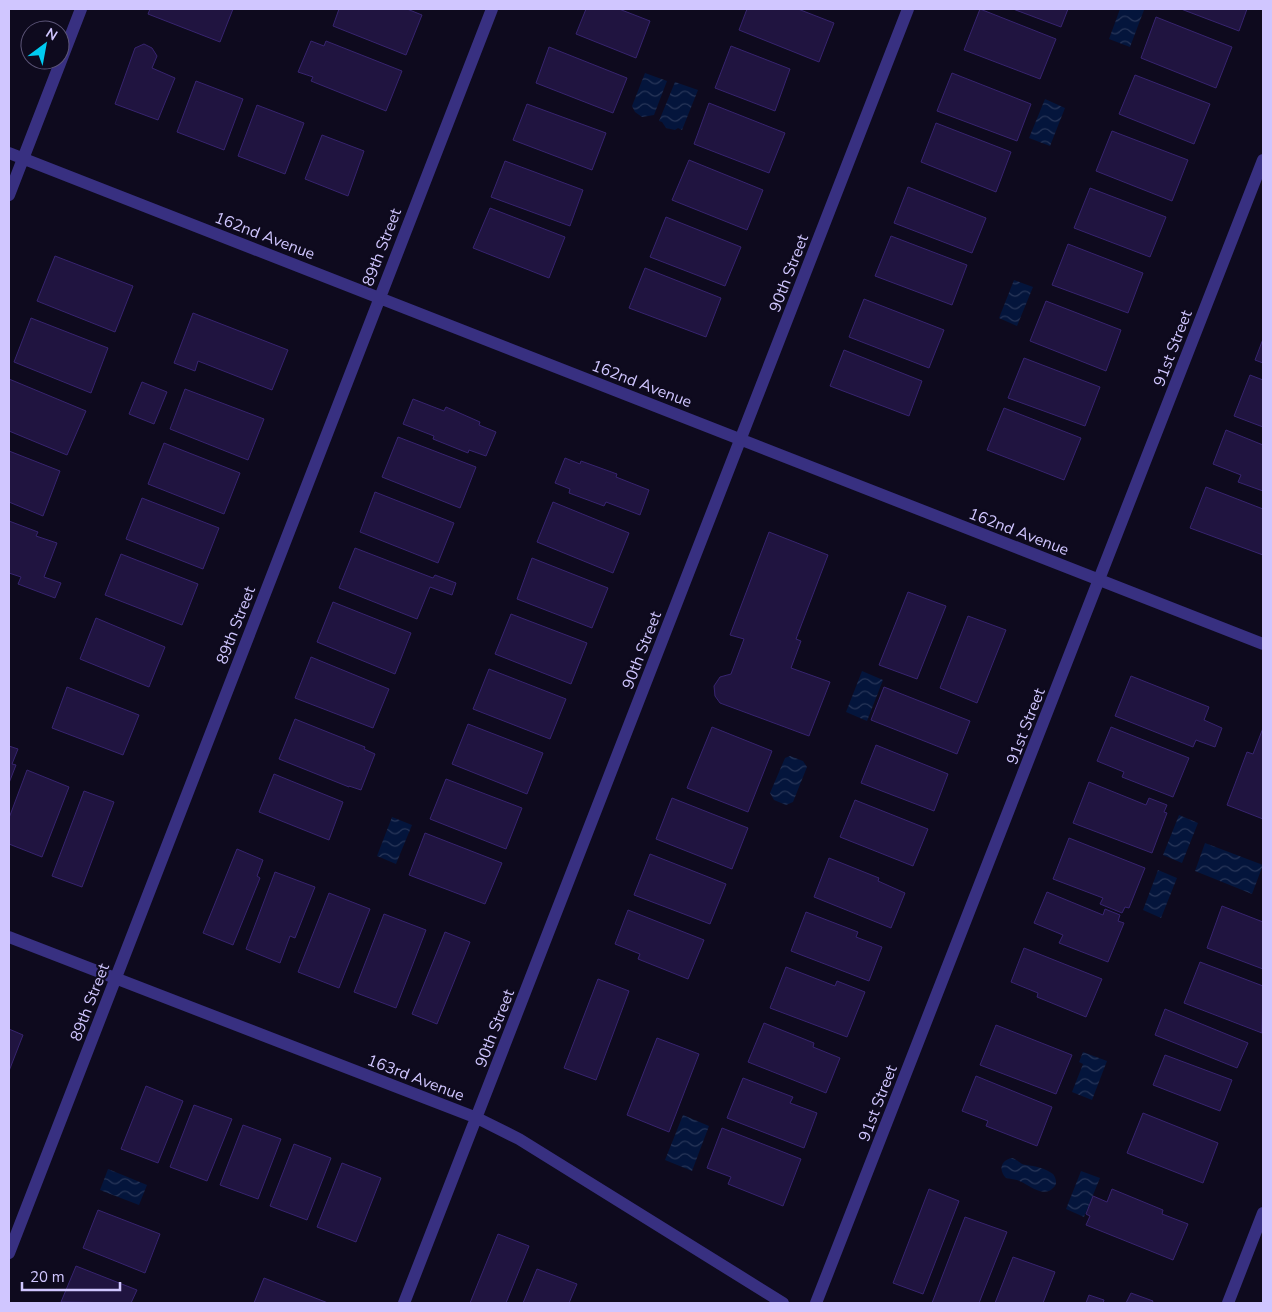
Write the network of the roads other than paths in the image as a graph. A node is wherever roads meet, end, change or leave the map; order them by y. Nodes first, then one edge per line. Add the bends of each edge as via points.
1 (81, 9) edge
2 (492, 9) edge
3 (908, 9) edge
4 (9, 153) edge
5 (23, 158) junction
6 (1263, 160) edge
7 (9, 195) edge
8 (379, 298) junction
9 (741, 439) junction
10 (1099, 579) junction
11 (1263, 644) edge
12 (9, 937) edge
13 (115, 979) junction
14 (477, 1118) junction
15 (1263, 1214) edge
16 (9, 1253) edge
17 (404, 1303) edge
18 (783, 1303) edge
19 (816, 1303) edge
20 (1228, 1303) edge

1 - 5 street
2 - 8 street, 89th Street
3 - 9 street, 90th Street
4 - 5 street, 162nd Avenue
5 - 7 street
5 - 8 street, 162nd Avenue
6 - 10 street, 91st Street
8 - 9 street, 162nd Avenue
8 - 13 street, 89th Street
9 - 10 street, 162nd Avenue
9 - 14 street, 90th Street
10 - 11 street, 162nd Avenue
10 - 19 street, 91st Street
12 - 13 street, 163rd Avenue
13 - 14 street, 163rd Avenue
13 - 16 street, 89th Street
14 - 17 street, 90th Street
14 - 18 street, 163rd Avenue via 519,1139
15 - 20 street

